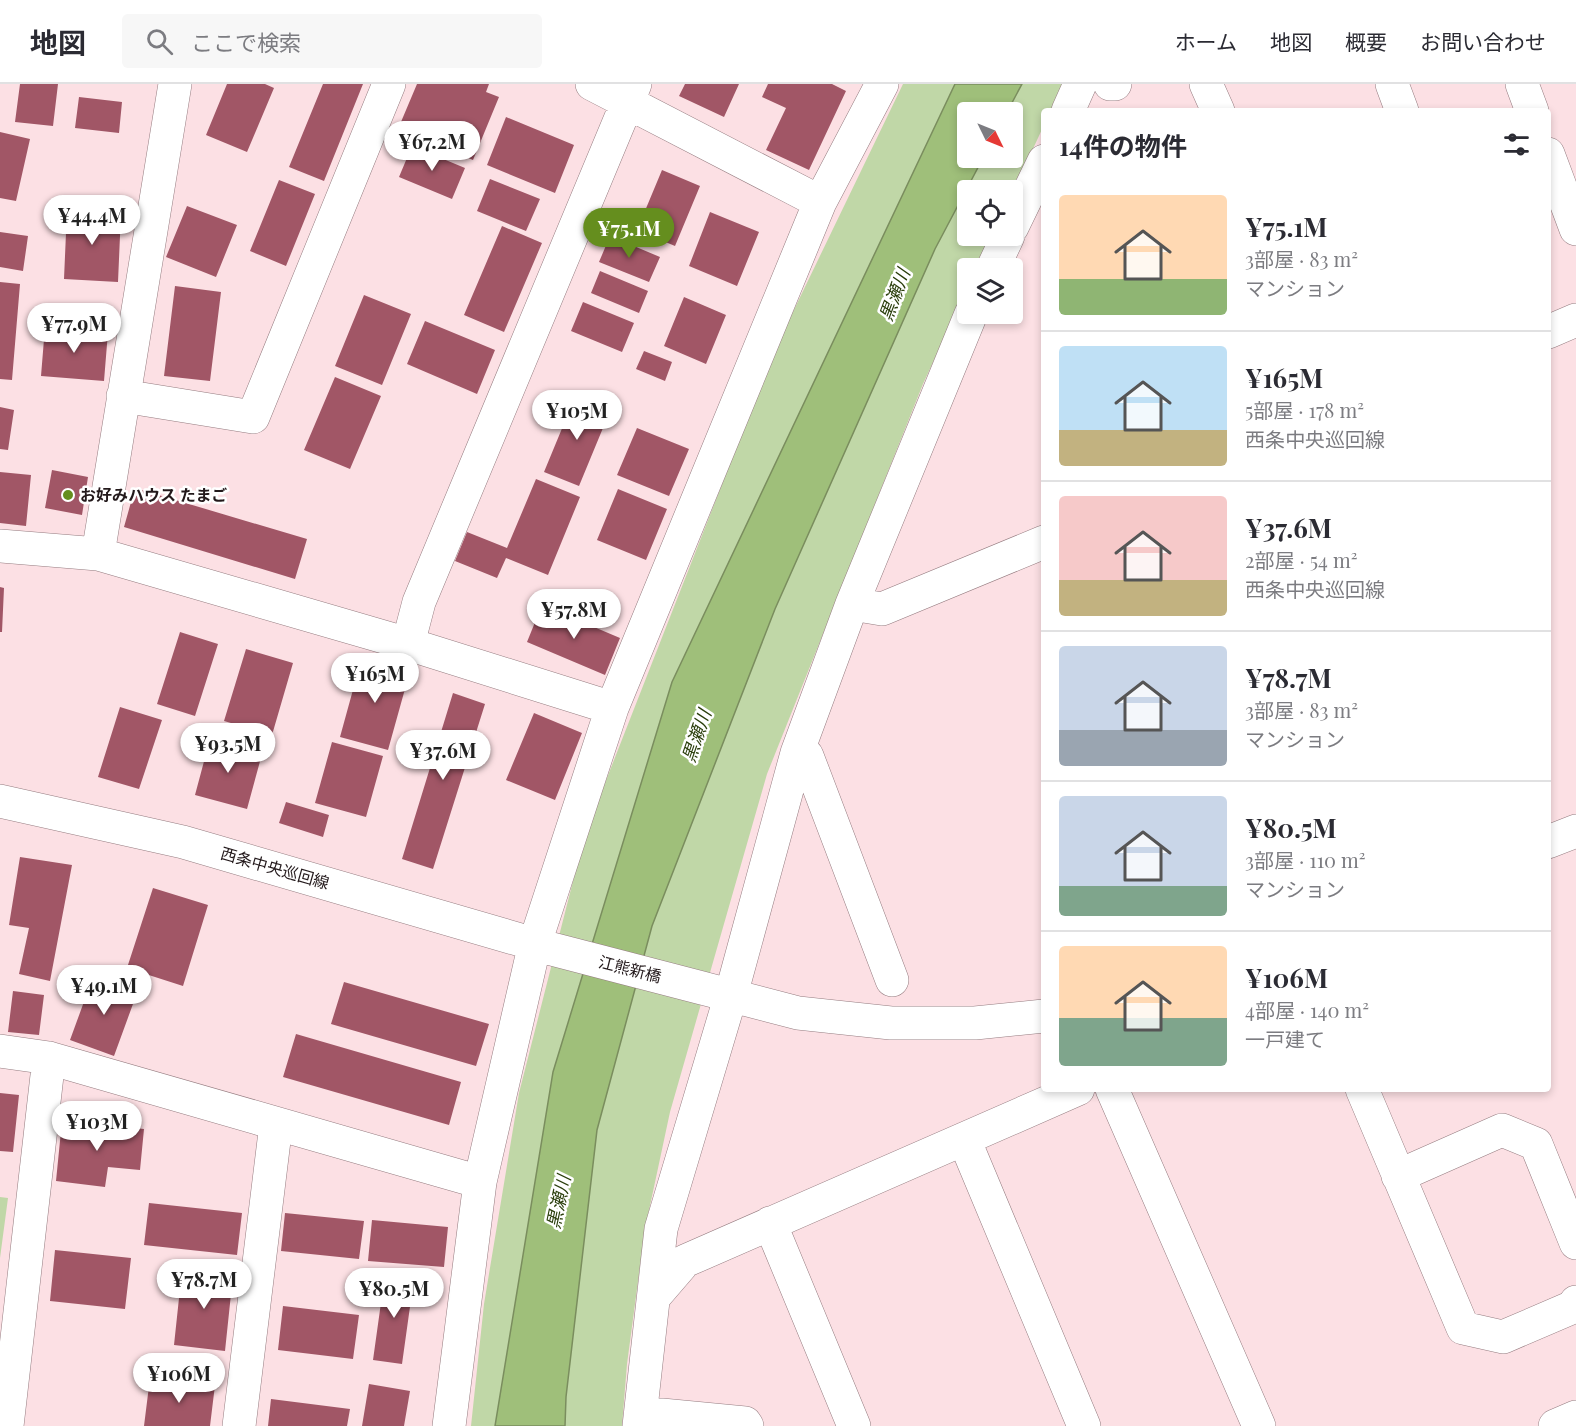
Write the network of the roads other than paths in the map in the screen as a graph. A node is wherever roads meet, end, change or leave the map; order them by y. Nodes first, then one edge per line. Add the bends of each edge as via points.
1 (175, 84) edge
2 (389, 84) edge
3 (592, 84) edge
4 (882, 84) edge
5 (1080, 84) edge
6 (1110, 84) edge
7 (1115, 84) edge
8 (1206, 84) edge
9 (1392, 84) edge
10 (1522, 84) edge
11 (631, 93) edge
12 (1069, 108) edge
13 (1217, 108) edge
14 (1401, 108) edge
15 (1531, 108) edge
16 (1551, 162) edge
17 (1041, 167) edge
18 (820, 202) junction
19 (1023, 204) edge
20 (1576, 229) edge
21 (1576, 320) edge
22 (967, 324) edge
23 (1551, 331) edge
24 (123, 396) junction
25 (1041, 543) edge
26 (0, 546) edge
27 (98, 554) junction
28 (852, 604) junction
29 (408, 644) junction
30 (612, 708) junction
31 (797, 753) junction
32 (0, 801) edge
33 (1576, 831) edge
34 (1551, 841) edge
35 (541, 945) junction
36 (892, 980) dead end
37 (722, 992) junction
38 (1041, 1016) edge
39 (0, 1051) edge
40 (49, 1058) junction
41 (1071, 1092) edge
42 (1113, 1092) edge
43 (1363, 1092) edge
44 (276, 1124) junction
45 (964, 1139) junction
46 (1398, 1176) junction
47 (480, 1182) junction
48 (770, 1222) junction
49 (1576, 1243) edge
50 (654, 1297) junction
51 (1576, 1302) edge
52 (1576, 1417) edge
53 (640, 1420) edge
54 (7, 1426) edge
55 (239, 1426) edge
56 (449, 1426) edge
57 (747, 1426) edge
58 (854, 1426) edge
59 (1084, 1426) edge
60 (1258, 1426) edge
61 (1555, 1426) edge

1 - 24 street
2 - 24 street via 253,417
3 - 11 street
4 - 18 street
5 - 12 street
6 - 7 street
8 - 13 street
9 - 14 street
10 - 15 street
11 - 18 street
11 - 29 street via 419,602
16 - 20 street
17 - 19 street
18 - 30 street
21 - 23 street
22 - 28 street
24 - 27 street
25 - 28 street via 882,609
26 - 27 street
27 - 29 street
28 - 31 street
29 - 30 street
30 - 35 street
31 - 36 street via 807,756
31 - 37 street
32 - 35 street, 西条中央巡回線 via 183,842
33 - 34 street
35 - 37 street, 江熊新橋
35 - 47 street
37 - 38 street, 江熊新橋 via 798,1013 891,1023 975,1023
37 - 50 street via 662,1229
39 - 40 street
40 - 44 street
40 - 54 street
41 - 45 street
42 - 60 street
43 - 46 street
44 - 47 street
44 - 55 street
45 - 48 street
45 - 59 street
46 - 49 street via 1502,1130 1536,1144
46 - 51 street via 1462,1328 1503,1337 1574,1307
47 - 56 street
48 - 50 street via 685,1261
48 - 58 street
50 - 53 street
52 - 61 street
53 - 57 street

